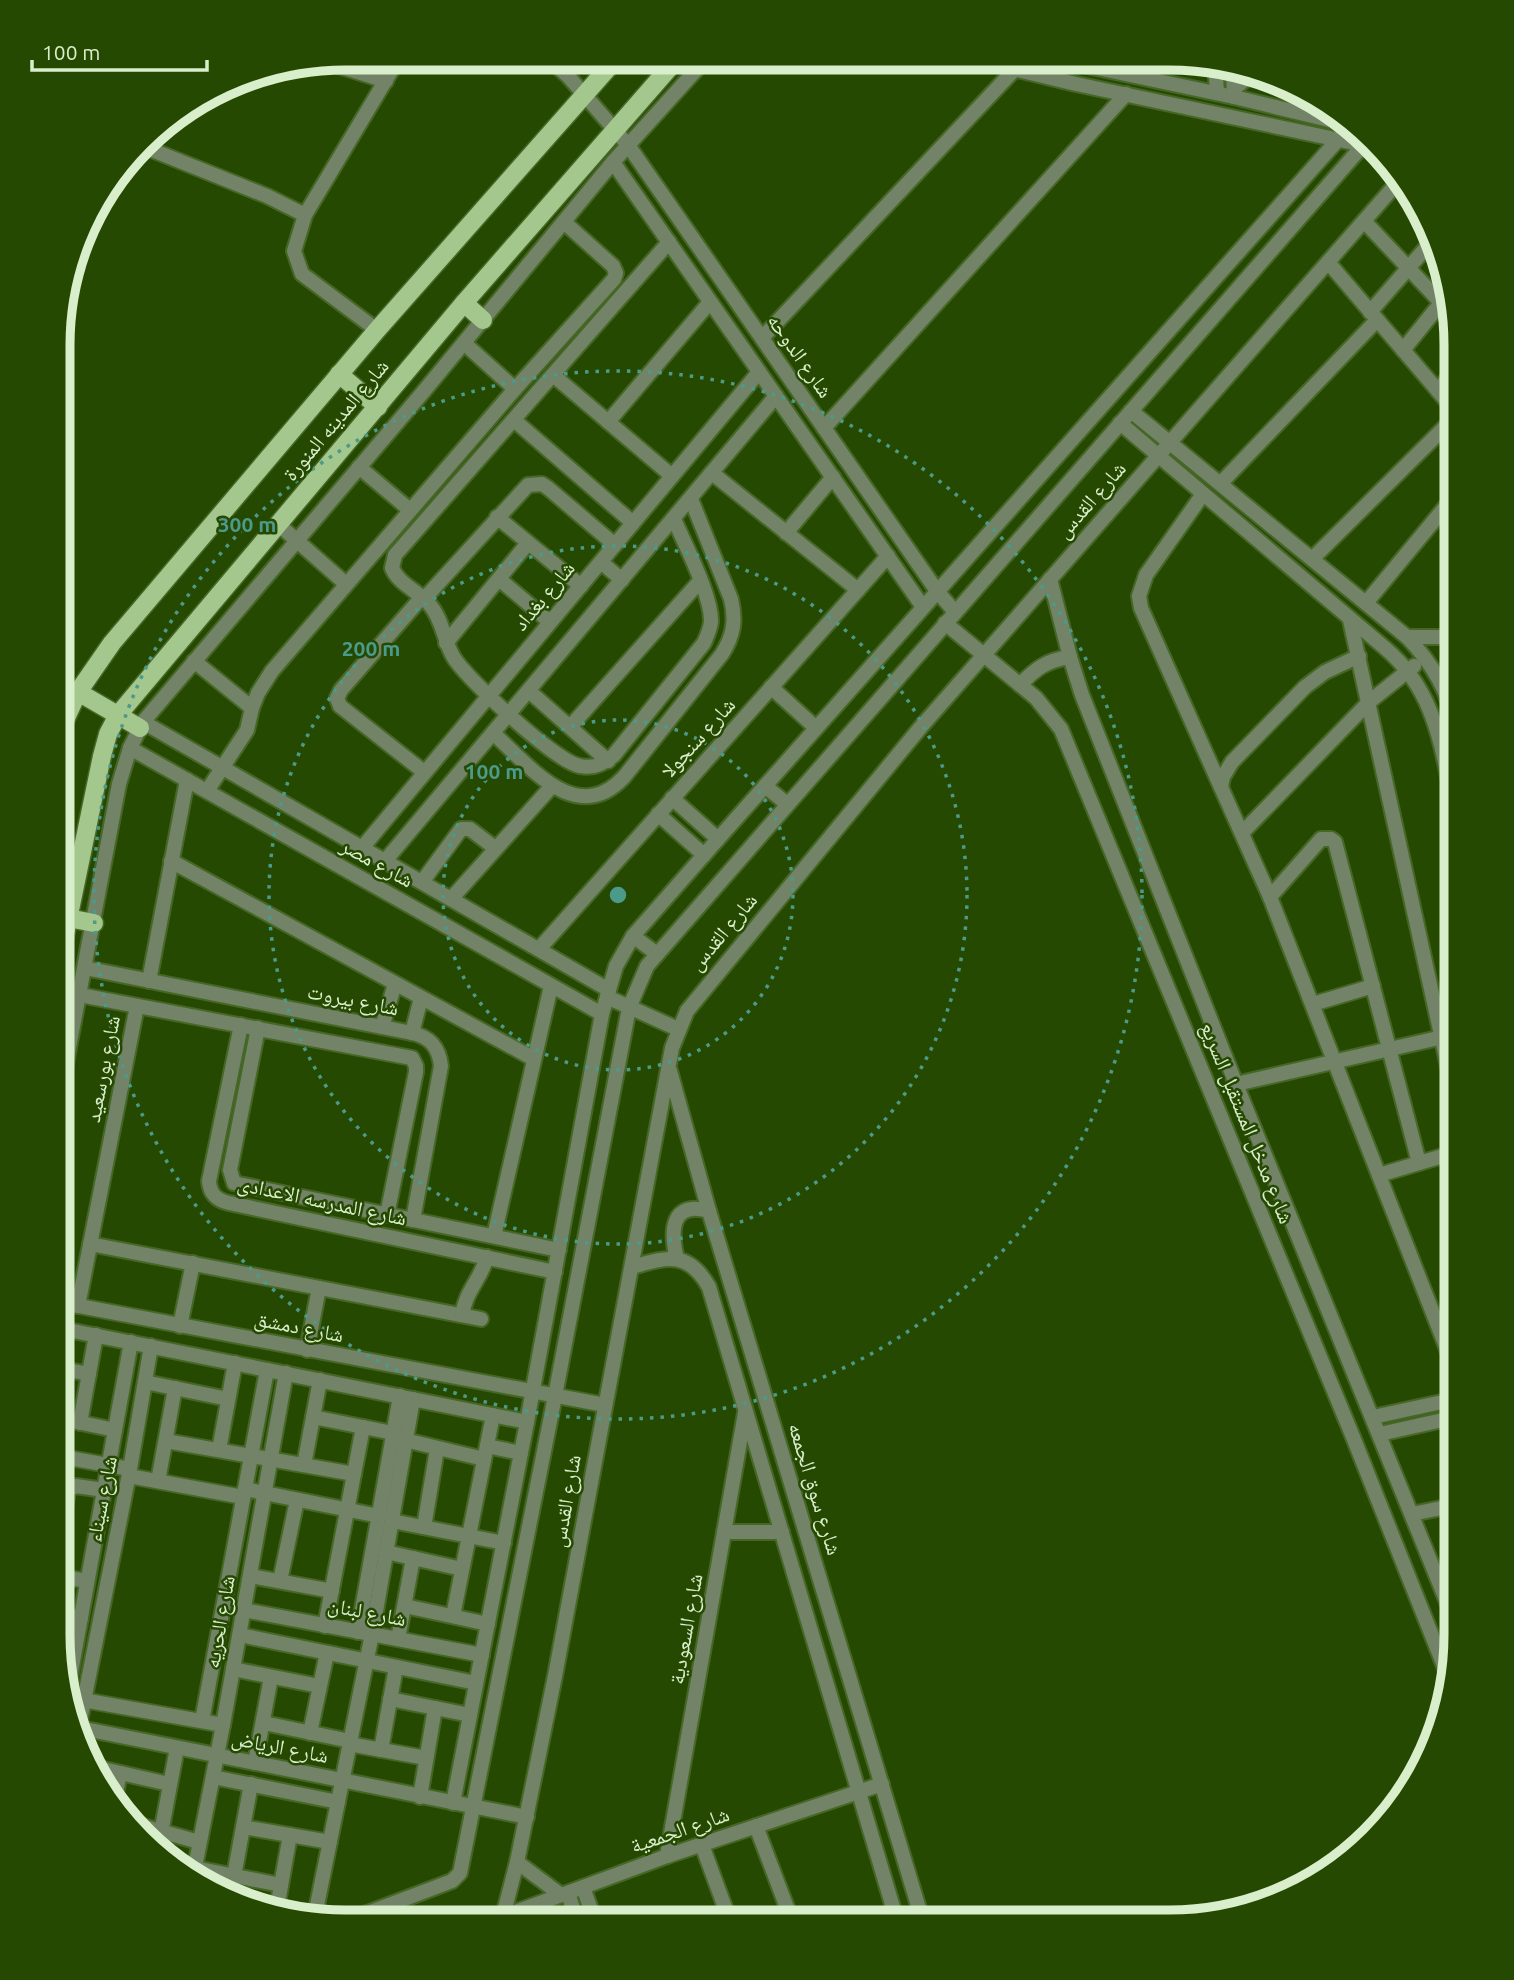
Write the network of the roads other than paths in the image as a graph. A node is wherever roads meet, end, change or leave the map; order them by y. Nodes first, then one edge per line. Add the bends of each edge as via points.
1 (351, 70) edge
2 (392, 70) edge
3 (560, 70) edge
4 (606, 70) edge
5 (667, 70) edge
6 (696, 70) edge
7 (1014, 70) joint
8 (1072, 70) edge
9 (1108, 70) edge
10 (1216, 74) edge
11 (1233, 77) edge
12 (386, 81) junction
13 (1246, 81) edge
14 (1076, 84) junction
15 (1217, 93) junction
16 (1234, 93) junction
17 (1126, 94) junction
18 (584, 95) junction
19 (1325, 118) edge
20 (614, 130) junction
21 (1344, 133) edge
22 (1339, 139) junction
23 (1355, 142) edge
24 (628, 145) junction
25 (1361, 147) edge
26 (151, 149) edge
27 (613, 162) junction
28 (1394, 187) edge
29 (304, 215) junction
30 (1364, 221) junction
31 (564, 222) junction
32 (669, 242) junction
33 (1426, 248) edge
34 (1328, 262) junction
35 (1409, 268) junction
36 (1440, 298) edge
37 (710, 302) junction
38 (464, 303) junction
39 (1442, 307) edge
40 (1374, 316) junction
41 (483, 320) junction
42 (377, 330) junction
43 (762, 338) junction
44 (464, 343) junction
45 (1403, 350) junction
46 (759, 372) junction
47 (339, 374) junction
48 (554, 375) junction
49 (1444, 383) edge
50 (515, 389) junction
51 (797, 390) junction
52 (1438, 391) junction
53 (1444, 399) edge
54 (779, 400) junction
55 (378, 407) junction
56 (1131, 411) junction
57 (514, 419) junction
58 (608, 422) junction
59 (1120, 423) junction
60 (1444, 426) edge
61 (824, 428) junction
62 (1170, 441) junction
63 (1158, 455) junction
64 (359, 467) junction
65 (712, 473) junction
66 (672, 476) junction
67 (833, 477) junction
68 (1221, 483) junction
69 (1203, 494) junction
70 (691, 499) junction
71 (1444, 509) edge
72 (410, 510) junction
73 (497, 517) junction
74 (674, 519) junction
75 (633, 523) junction
76 (278, 524) junction
77 (786, 533) junction
78 (986, 536) junction
79 (296, 540) junction
80 (528, 543) junction
81 (615, 545) junction
82 (1006, 553) junction
83 (888, 556) junction
84 (1313, 558) junction
85 (601, 562) junction
86 (499, 579) junction
87 (1051, 579) junction
88 (622, 580) junction
89 (700, 581) junction
90 (346, 584) junction
91 (581, 586) junction
92 (858, 590) junction
93 (937, 591) junction
94 (423, 598) junction
95 (1366, 603) junction
96 (923, 607) junction
97 (950, 617) junction
98 (1350, 620) junction
99 (550, 622) junction
100 (709, 632) junction
101 (1407, 636) junction
102 (1444, 636) edge
103 (730, 642) junction
104 (446, 643) junction
105 (983, 656) junction
106 (1359, 656) junction
107 (1070, 657) junction
108 (1425, 657) junction
109 (194, 661) junction
110 (1408, 670) junction
111 (1020, 685) junction
112 (771, 687) junction
113 (1444, 688) edge
114 (528, 691) junction
115 (78, 692) junction
116 (488, 695) junction
117 (1369, 702) junction
118 (252, 708) junction
119 (70, 710) edge
120 (118, 715) junction
121 (509, 715) junction
122 (141, 724) junction
123 (569, 727) junction
124 (816, 728) junction
125 (493, 733) junction
126 (130, 748) junction
127 (607, 761) junction
128 (1444, 763) edge
129 (221, 769) junction
130 (424, 772) junction
131 (187, 780) junction
132 (552, 786) junction
133 (765, 786) junction
134 (1221, 787) junction
135 (206, 791) junction
136 (673, 798) junction
137 (787, 804) junction
138 (658, 814) junction
139 (1242, 832) junction
140 (718, 839) junction
141 (362, 848) junction
142 (495, 848) junction
143 (704, 855) junction
144 (171, 861) junction
145 (385, 861) junction
146 (422, 882) junction
147 (1270, 897) junction
148 (451, 899) junction
149 (70, 908) edge
150 (70, 918) edge
151 (94, 923) junction
152 (633, 936) junction
153 (539, 949) junction
154 (656, 954) junction
155 (85, 968) junction
156 (154, 982) junction
157 (395, 984) junction
158 (551, 986) junction
159 (1373, 986) junction
160 (608, 993) junction
161 (80, 995) junction
162 (421, 998) junction
163 (1313, 1004) junction
164 (137, 1006) junction
165 (286, 1008) junction
166 (629, 1008) junction
167 (154, 1009) junction
168 (602, 1014) junction
169 (1444, 1014) edge
170 (360, 1023) junction
171 (241, 1025) junction
172 (382, 1027) junction
173 (258, 1028) junction
174 (678, 1029) junction
175 (282, 1033) junction
176 (412, 1033) junction
177 (1444, 1036) edge
178 (70, 1038) edge
179 (356, 1046) junction
180 (1390, 1049) junction
181 (534, 1059) junction
182 (1336, 1061) junction
183 (669, 1068) junction
184 (1236, 1084) junction
185 (1444, 1156) edge
186 (1419, 1163) junction
187 (1379, 1175) junction
188 (709, 1211) junction
189 (387, 1215) junction
190 (413, 1220) junction
191 (494, 1237) junction
192 (90, 1244) junction
193 (559, 1250) junction
194 (487, 1258) junction
195 (677, 1259) junction
196 (193, 1263) junction
197 (632, 1267) junction
198 (555, 1272) junction
199 (320, 1288) junction
200 (70, 1304) edge
201 (78, 1306) junction
202 (462, 1315) junction
203 (481, 1319) dead end
204 (1444, 1323) edge
205 (180, 1326) junction
206 (199, 1329) junction
207 (70, 1330) edge
208 (96, 1335) junction
209 (131, 1342) junction
210 (151, 1346) junction
211 (307, 1350) junction
212 (194, 1355) junction
213 (235, 1363) junction
214 (70, 1370) edge
215 (267, 1370) junction
216 (286, 1373) junction
217 (89, 1374) junction
218 (320, 1380) junction
219 (145, 1382) junction
220 (175, 1388) junction
221 (533, 1393) junction
222 (555, 1396) junction
223 (406, 1397) junction
224 (228, 1399) junction
225 (1444, 1403) edge
226 (605, 1405) junction
227 (746, 1409) junction
228 (493, 1415) junction
229 (313, 1417) junction
230 (1444, 1418) edge
231 (70, 1421) edge
232 (527, 1422) junction
233 (80, 1423) junction
234 (1377, 1426) junction
235 (363, 1427) junction
236 (115, 1430) junction
237 (399, 1436) junction
238 (1353, 1437) junction
239 (166, 1441) junction
240 (437, 1449) junction
241 (219, 1450) junction
242 (486, 1452) junction
243 (521, 1453) junction
244 (251, 1456) junction
245 (70, 1457) edge
246 (271, 1459) junction
247 (109, 1465) junction
248 (304, 1465) junction
249 (130, 1472) junction
250 (354, 1474) junction
251 (158, 1481) junction
252 (70, 1488) edge
253 (104, 1490) junction
254 (244, 1493) junction
255 (265, 1493) junction
256 (297, 1500) junction
257 (1444, 1507) edge
258 (347, 1510) junction
259 (1412, 1514) junction
260 (385, 1519) junction
261 (424, 1527) junction
262 (724, 1532) junction
263 (782, 1532) junction
264 (96, 1536) junction
265 (469, 1536) junction
266 (116, 1541) junction
267 (504, 1543) junction
268 (386, 1552) junction
269 (232, 1558) junction
270 (413, 1558) junction
271 (251, 1569) junction
272 (462, 1569) junction
273 (70, 1578) edge
274 (88, 1581) junction
275 (281, 1581) junction
276 (332, 1591) junction
277 (1444, 1594) edge
278 (405, 1606) junction
279 (244, 1611) junction
280 (70, 1616) edge
281 (453, 1616) junction
282 (81, 1618) junction
283 (488, 1623) junction
284 (326, 1626) junction
285 (365, 1633) junction
286 (240, 1635) junction
287 (398, 1639) junction
288 (327, 1653) junction
289 (481, 1660) junction
290 (366, 1661) junction
291 (1442, 1662) edge
292 (396, 1667) junction
293 (72, 1668) edge
294 (233, 1669) junction
295 (500, 1670) junction
296 (271, 1677) junction
297 (476, 1683) junction
298 (319, 1686) junction
299 (78, 1699) edge
300 (390, 1699) junction
301 (435, 1708) junction
302 (470, 1716) junction
303 (202, 1721) junction
304 (264, 1723) junction
305 (223, 1725) junction
306 (87, 1729) edge
307 (310, 1733) junction
308 (350, 1743) junction
309 (177, 1748) junction
310 (381, 1750) junction
311 (217, 1756) junction
312 (426, 1758) junction
313 (255, 1763) junction
314 (105, 1770) edge
315 (120, 1773) junction
316 (213, 1777) junction
317 (342, 1781) junction
318 (169, 1784) junction
319 (251, 1784) junction
320 (882, 1784) junction
321 (117, 1789) edge
322 (858, 1793) junction
323 (420, 1797) junction
324 (338, 1802) junction
325 (453, 1803) junction
326 (472, 1807) junction
327 (527, 1817) junction
328 (756, 1826) junction
329 (243, 1827) junction
330 (149, 1829) edge
331 (161, 1833) junction
332 (290, 1835) junction
333 (199, 1842) junction
334 (330, 1842) junction
335 (702, 1845) junction
336 (667, 1856) junction
337 (517, 1862) junction
338 (195, 1866) edge
339 (208, 1873) edge
340 (234, 1876) junction
341 (281, 1885) junction
342 (583, 1887) junction
343 (565, 1894) junction
344 (277, 1902) edge
345 (316, 1908) edge
346 (376, 1910) edge
347 (502, 1910) edge
348 (521, 1910) edge
349 (572, 1910) edge
350 (591, 1910) edge
351 (726, 1910) edge
352 (788, 1910) edge
353 (893, 1910) edge
354 (919, 1910) edge

1 - 12 street
2 - 12 street
3 - 18 street, شارع الدوحه
4 - 18 main road, شارع المدينه المنورة
5 - 20 main road, شارع المدينه المنورة
6 - 24 street
7 - 14 street
7 - 43 street
8 - 14 street
9 - 15 street
10 - 15 street
11 - 16 street
12 - 29 street
13 - 16 street
14 - 17 street
15 - 16 street
16 - 19 street
17 - 22 street
17 - 61 street
18 - 20 street, شارع الدوحه
18 - 42 main road, شارع المدينه المنورة
20 - 24 street, شارع الدوحه
20 - 38 main road, شارع المدينه المنورة
21 - 22 street
22 - 23 street
22 - 78 street
24 - 27 street
24 - 43 street, شارع الدوحه
25 - 56 street, شارع القدس
26 - 29 street
27 - 31 street
27 - 32 street, شارع الدوحه
28 - 30 street, شارع القدس
29 - 42 street via 294,251 302,274
30 - 34 street, شارع القدس
30 - 35 street
31 - 41 street
31 - 50 street via 613,266 616,276
32 - 37 street, شارع الدوحه
32 - 48 street
33 - 35 street
34 - 40 street
34 - 62 street, شارع القدس
35 - 36 street
35 - 40 street
37 - 46 street, شارع الدوحه
37 - 58 street
38 - 41 main road
38 - 55 main road, شارع المدينه المنورة
39 - 45 street
40 - 45 street
40 - 68 street
41 - 44 street
42 - 47 main road, شارع المدينه المنورة
43 - 51 street, شارع الدوحه
44 - 50 street
44 - 64 street
45 - 52 street
46 - 54 street, شارع الدوحه
46 - 66 street, شارع بغداد
47 - 55 main road
47 - 115 main road, شارع المدينه المنورة via 112,643
48 - 57 street
48 - 58 street
49 - 52 street
50 - 72 street
51 - 54 street
51 - 61 street, شارع الدوحه
52 - 53 street
54 - 65 street
54 - 67 street, شارع الدوحه
55 - 76 main road, شارع المدينه المنورة
56 - 59 street, شارع القدس
56 - 62 street
57 - 75 street
57 - 94 street via 395,555 395,574
58 - 66 street
59 - 63 street
59 - 82 street, شارع القدس
60 - 84 street
61 - 93 street, شارع الدوحه
62 - 63 street, شارع القدس
62 - 68 street
63 - 69 street
63 - 87 street, شارع القدس
64 - 72 street
64 - 79 street
65 - 70 street
65 - 77 street
66 - 75 street, شارع بغداد
67 - 77 street
67 - 83 street, شارع الدوحه
68 - 84 street
69 - 98 street
69 - 134 street via 1146,575 1139,596
70 - 74 street
70 - 103 street via 731,598 734,628
71 - 95 street
72 - 90 street
73 - 80 street
73 - 81 street via 523,489 542,484
73 - 94 street
74 - 88 street
74 - 89 street
75 - 81 street, شارع بغداد
76 - 79 street
76 - 120 main road, شارع المدينه المنورة
77 - 92 street
78 - 82 street
78 - 93 street
79 - 90 street
79 - 109 street
80 - 86 street
80 - 91 street
81 - 85 street, شارع بغداد
82 - 97 street, شارع القدس
83 - 92 street, شارع سنجولا
83 - 96 street, شارع الدوحه
84 - 95 street
85 - 88 street
85 - 91 street, شارع بغداد
86 - 99 street
86 - 104 street
87 - 105 street, شارع القدس
87 - 107 street, شارع مدخل المستقبل السريع
88 - 114 street
89 - 100 street via 709,608
89 - 123 street
90 - 118 street via 272,671
91 - 99 street, شارع بغداد
92 - 112 street, شارع سنجولا
93 - 96 street
93 - 97 street, شارع الدوحه
94 - 104 street via 436,613
94 - 130 street via 337,698 341,706
95 - 101 street
96 - 124 street
97 - 105 street, شارع مدخل المستقبل السريع
97 - 137 street, شارع القدس
98 - 106 street
98 - 110 street
99 - 116 street, شارع بغداد
100 - 103 street
100 - 127 street
101 - 102 street
101 - 108 street
103 - 132 street via 616,785 583,797
104 - 116 street
105 - 111 street, شارع مدخل المستقبل السريع
105 - 174 street, شارع القدس via 698,995
106 - 117 street
106 - 134 street via 1305,687 1232,762
107 - 111 street via 1048,661
107 - 184 street, شارع مدخل المستقبل السريع
108 - 110 street
108 - 113 street
109 - 118 street
109 - 122 street
110 - 117 street
110 - 128 street via 1433,717
111 - 238 street, شارع مدخل المستقبل السريع via 1050,712 1070,748
112 - 124 street
112 - 136 street, شارع سنجولا
114 - 121 street
114 - 123 street
115 - 119 main road, شارع المدينه المنورة
115 - 120 main road
116 - 121 street
116 - 130 street, شارع بغداد
117 - 139 street
117 - 169 street
118 - 129 street via 247,730
120 - 122 main road
120 - 149 main road, شارع المدينه المنورة via 102,756
121 - 125 street
121 - 127 street via 565,761 590,767
122 - 126 street
122 - 129 street, شارع مصر
123 - 127 street
124 - 133 street
125 - 132 street
125 - 145 street
126 - 131 street, شارع مصر
126 - 151 street via 119,784
129 - 135 street
129 - 141 street, شارع مصر
130 - 141 street, شارع بغداد
131 - 135 street, شارع مصر
131 - 144 street
132 - 142 street
133 - 137 street
133 - 140 street
134 - 139 street
135 - 158 street, شارع مصر
136 - 138 street, شارع سنجولا
136 - 140 street
137 - 154 street, شارع القدس
138 - 143 street
138 - 153 street, شارع سنجولا
139 - 147 street
140 - 143 street
141 - 145 street, شارع مصر
142 - 146 street via 470,829 461,829
142 - 148 street
143 - 152 street
144 - 156 street
144 - 157 street
145 - 146 street, شارع مصر
146 - 148 street, شارع مصر
147 - 159 street via 1321,839 1335,842
147 - 163 street
148 - 153 street, شارع مصر
150 - 151 main road
151 - 155 street
152 - 154 street
152 - 160 street via 616,966
153 - 160 street, شارع مصر
154 - 166 street, شارع القدس
155 - 156 street, شارع بيروت
155 - 161 street
156 - 165 street, شارع بيروت
156 - 167 street
157 - 162 street
157 - 172 street
158 - 168 street, شارع مصر
158 - 181 street
159 - 163 street
159 - 180 street
160 - 166 street, شارع مصر
160 - 168 street
161 - 164 street
161 - 178 street
162 - 176 street
162 - 181 street
163 - 182 street
164 - 167 street
164 - 192 street, شارع بورسعيد
165 - 170 street, شارع بيروت
165 - 175 street
166 - 174 street, شارع مصر
166 - 222 street, شارع القدس
167 - 171 street
168 - 193 street
170 - 172 street, شارع بيروت
170 - 179 street
171 - 173 street
171 - 194 street, شارع المدرسه الاعدادى via 209,1181 216,1199
172 - 176 street, شارع بيروت
173 - 175 street
173 - 189 street, شارع المدرسه الاعدادى via 231,1179 243,1186
174 - 183 street, شارع القدس
175 - 179 street
176 - 190 street, شارع بيروت via 436,1046 441,1066
177 - 180 street
179 - 189 street via 407,1055 416,1066
180 - 182 street
180 - 186 street
181 - 191 street
182 - 184 street
182 - 187 street
183 - 188 street, شارع سوق الجمعه
183 - 197 street, شارع القدس
184 - 234 street, شارع مدخل المستقبل السريع
185 - 186 street
186 - 187 street
187 - 204 street
188 - 195 street via 691,1209 679,1216 673,1238
188 - 320 street, شارع سوق الجمعه
189 - 190 street, شارع المدرسه الاعدادى
190 - 191 street, شارع المدرسه الاعدادى
191 - 193 street, شارع المدرسه الاعدادى
192 - 196 street
192 - 201 street, شارع بورسعيد
193 - 198 street
194 - 198 street, شارع المدرسه الاعدادى
194 - 202 street via 466,1297
195 - 197 street
195 - 227 street, شارع سوق الجمعه via 688,1262 709,1287
196 - 199 street
196 - 205 street
197 - 226 street, شارع القدس
198 - 221 street
199 - 202 street
199 - 211 street
200 - 201 street, شارع دمشق
201 - 205 street, شارع دمشق
202 - 203 street
205 - 206 street, شارع دمشق
206 - 211 street, شارع دمشق
206 - 212 street
207 - 208 street
208 - 209 street
208 - 217 street
209 - 210 street
209 - 236 street, شارع سيناء
210 - 212 street
210 - 219 street, شارع سيناء
211 - 221 street, شارع دمشق
212 - 213 street
213 - 215 street
213 - 224 street
214 - 217 street
215 - 216 street
215 - 244 street, شارع الحريه
216 - 218 street
216 - 246 street, شارع الحريه
217 - 233 street
218 - 223 street
218 - 229 street
219 - 220 street
219 - 249 street, شارع سيناء
220 - 224 street
220 - 239 street
221 - 222 street, شارع دمشق
221 - 232 street
222 - 226 street, شارع دمشق
222 - 295 street, شارع القدس
223 - 228 street
223 - 237 street
224 - 241 street
225 - 234 street
226 - 327 street, شارع القدس
227 - 262 street, شارع السعودية
227 - 263 street, شارع سوق الجمعه
228 - 232 street
228 - 242 street
229 - 235 street
229 - 248 street
230 - 234 street
231 - 233 street
232 - 243 street
233 - 236 street
234 - 238 street
234 - 259 street, شارع مدخل المستقبل السريع
235 - 237 street
235 - 250 street
236 - 247 street, شارع سيناء
237 - 240 street
237 - 260 street
238 - 291 street, شارع مدخل المستقبل السريع
239 - 241 street
239 - 251 street
240 - 242 street
240 - 261 street
241 - 244 street
242 - 243 street
242 - 265 street
243 - 267 street
244 - 246 street
244 - 254 street, شارع الحريه
245 - 247 street
246 - 248 street
246 - 255 street, شارع الحريه
247 - 249 street
247 - 253 street, شارع سيناء
248 - 250 street
249 - 251 street
249 - 266 street, شارع سيناء
250 - 258 street
251 - 254 street
252 - 253 street
253 - 264 street, شارع سيناء
254 - 255 street
254 - 269 street, شارع الحريه
255 - 256 street
255 - 271 street, شارع الحريه
256 - 258 street
256 - 275 street
257 - 259 street
258 - 260 street
258 - 276 street
259 - 277 street, شارع مدخل المستقبل السريع
260 - 261 street
260 - 268 street
260 - 285 street
261 - 265 street
262 - 263 street
262 - 336 street, شارع السعودية
263 - 322 street, شارع سوق الجمعه
264 - 266 street
264 - 274 street, شارع سيناء
265 - 267 street
265 - 272 street
266 - 299 street, شارع سيناء
267 - 283 street
268 - 270 street
268 - 285 street
269 - 271 street
269 - 303 street, شارع الحريه
270 - 272 street
270 - 278 street
271 - 275 street
271 - 279 street, شارع الحريه
272 - 281 street
273 - 274 street
274 - 282 street, شارع سيناء
275 - 276 street
276 - 284 street
278 - 281 street
278 - 287 street
279 - 284 street, شارع لبنان
279 - 286 street, شارع الحريه
280 - 282 street
281 - 283 street
282 - 293 street, شارع سيناء
283 - 289 street
284 - 285 street, شارع لبنان
285 - 287 street, شارع لبنان
285 - 290 street
286 - 288 street
286 - 294 street, شارع الحريه
287 - 289 street, شارع لبنان
288 - 290 street
288 - 298 street
289 - 295 street, شارع لبنان
289 - 297 street
290 - 292 street
290 - 308 street
292 - 297 street
292 - 300 street
294 - 296 street
294 - 305 street, شارع الحريه
295 - 326 street, شارع القدس
296 - 298 street
296 - 304 street
297 - 302 street
298 - 307 street
299 - 303 street, شارع الرياض
300 - 301 street
300 - 310 street
301 - 302 street
301 - 312 street
302 - 325 street
303 - 305 street, شارع الرياض
304 - 307 street
304 - 313 street
305 - 311 street, شارع الحريه
306 - 309 street, شارع الرياض
307 - 308 street
308 - 310 street
308 - 317 street
309 - 311 street, شارع الرياض
309 - 318 street
310 - 312 street
311 - 313 street, شارع الرياض
311 - 316 street, شارع الحريه
312 - 323 street
313 - 317 street, شارع الرياض
314 - 315 street
315 - 318 street
315 - 321 street
316 - 319 street
316 - 333 street, شارع الحريه
317 - 323 street, شارع الرياض
317 - 324 street
318 - 331 street
319 - 324 street
319 - 329 street
320 - 322 street, شارع الجمعية
320 - 354 street, شارع سوق الجمعه
322 - 328 street, شارع الجمعية
322 - 353 street, شارع سوق الجمعه
323 - 325 street, شارع الرياض
324 - 334 street
325 - 326 street, شارع الرياض
326 - 327 street, شارع الرياض
326 - 346 street via 456,1880
327 - 337 street, شارع القدس
328 - 335 street, شارع الجمعية
328 - 352 street
329 - 332 street
329 - 340 street
330 - 331 street
331 - 333 street
332 - 334 street
332 - 341 street
333 - 338 street, شارع الحريه
334 - 345 street
335 - 336 street, شارع الجمعية
335 - 351 street
336 - 342 street, شارع الجمعية
337 - 343 street
337 - 347 street, شارع القدس
339 - 340 street
340 - 341 street
341 - 344 street
342 - 343 street, شارع الجمعية
342 - 350 street
343 - 348 street, شارع الجمعية
343 - 349 street

